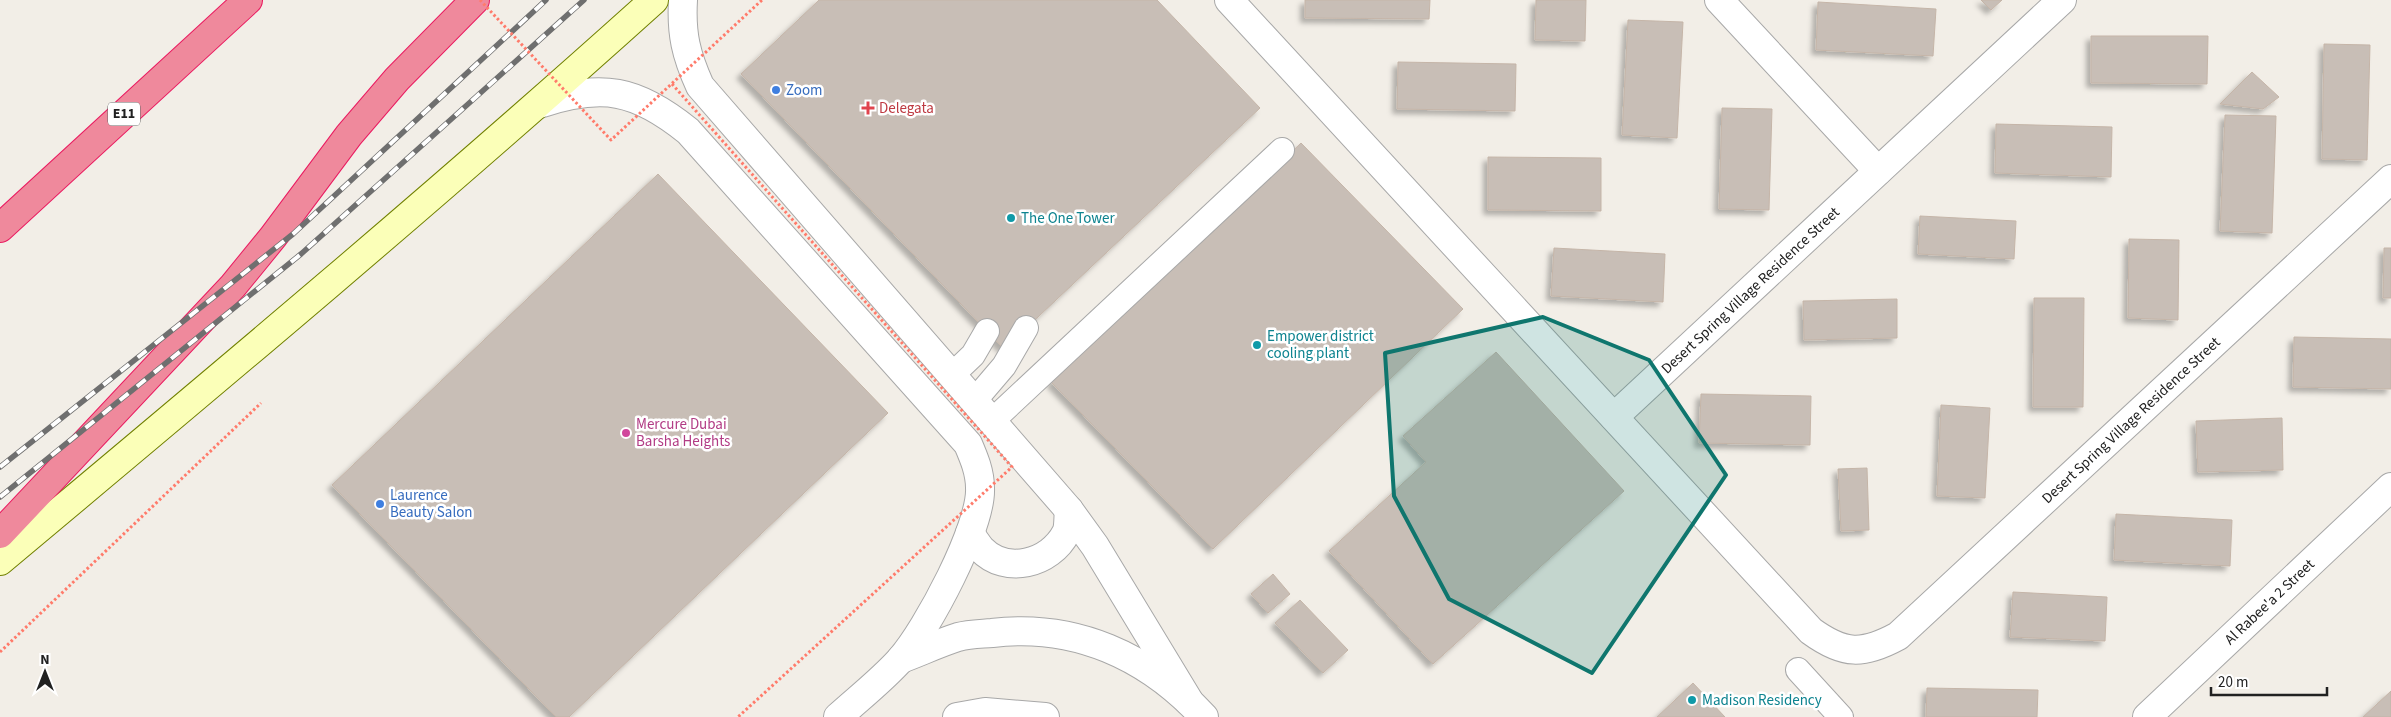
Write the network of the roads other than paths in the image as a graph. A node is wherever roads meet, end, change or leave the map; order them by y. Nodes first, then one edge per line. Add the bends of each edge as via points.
1 (248, 0) edge
2 (475, 0) edge
3 (654, 0) edge
4 (683, 0) edge
5 (1228, 0) edge
6 (1719, 0) edge
7 (2062, 0) edge
8 (539, 104) junction
9 (1282, 150) dead end
10 (1878, 171) junction
11 (2391, 179) edge
12 (0, 228) edge
13 (1026, 328) dead end
14 (987, 331) dead end
15 (952, 375) junction
16 (974, 400) junction
17 (1614, 417) junction
18 (992, 421) junction
19 (2391, 487) edge
20 (1069, 510) junction
21 (970, 533) junction
22 (0, 534) edge
23 (0, 561) edge
24 (901, 659) junction
25 (1798, 670) dead end
26 (1196, 709) edge
27 (838, 717) edge
28 (957, 717) edge
29 (1046, 717) edge
30 (1841, 717) edge
31 (2147, 717) edge

1 - 12 highway, E11
2 - 22 highway via 396,79 233,286
3 - 8 main road
4 - 15 street via 681,26 700,86
5 - 17 street
6 - 10 street
7 - 10 street, Desert Spring Village Residence Street
8 - 21 street via 570,93 601,92 633,97 662,111 688,131 968,444 977,465 980,488 978,511
8 - 23 main road
9 - 18 lane
10 - 17 street, Desert Spring Village Residence Street
11 - 17 street, Desert Spring Village Residence Street via 1912,624 1898,636 1863,651 1844,649 1811,631
13 - 16 lane via 1004,366
14 - 15 lane via 973,355
15 - 16 street
16 - 18 street
18 - 20 street
19 - 31 street, Al Rabee'a 2 Street
20 - 21 street via 1067,532 1056,549 1039,560 1019,564 999,560 982,550
20 - 26 street via 1095,546
21 - 24 street via 940,598
24 - 26 street via 959,637 1021,630 1083,638 1140,663
24 - 27 street
25 - 30 lane
28 - 29 street via 985,712

